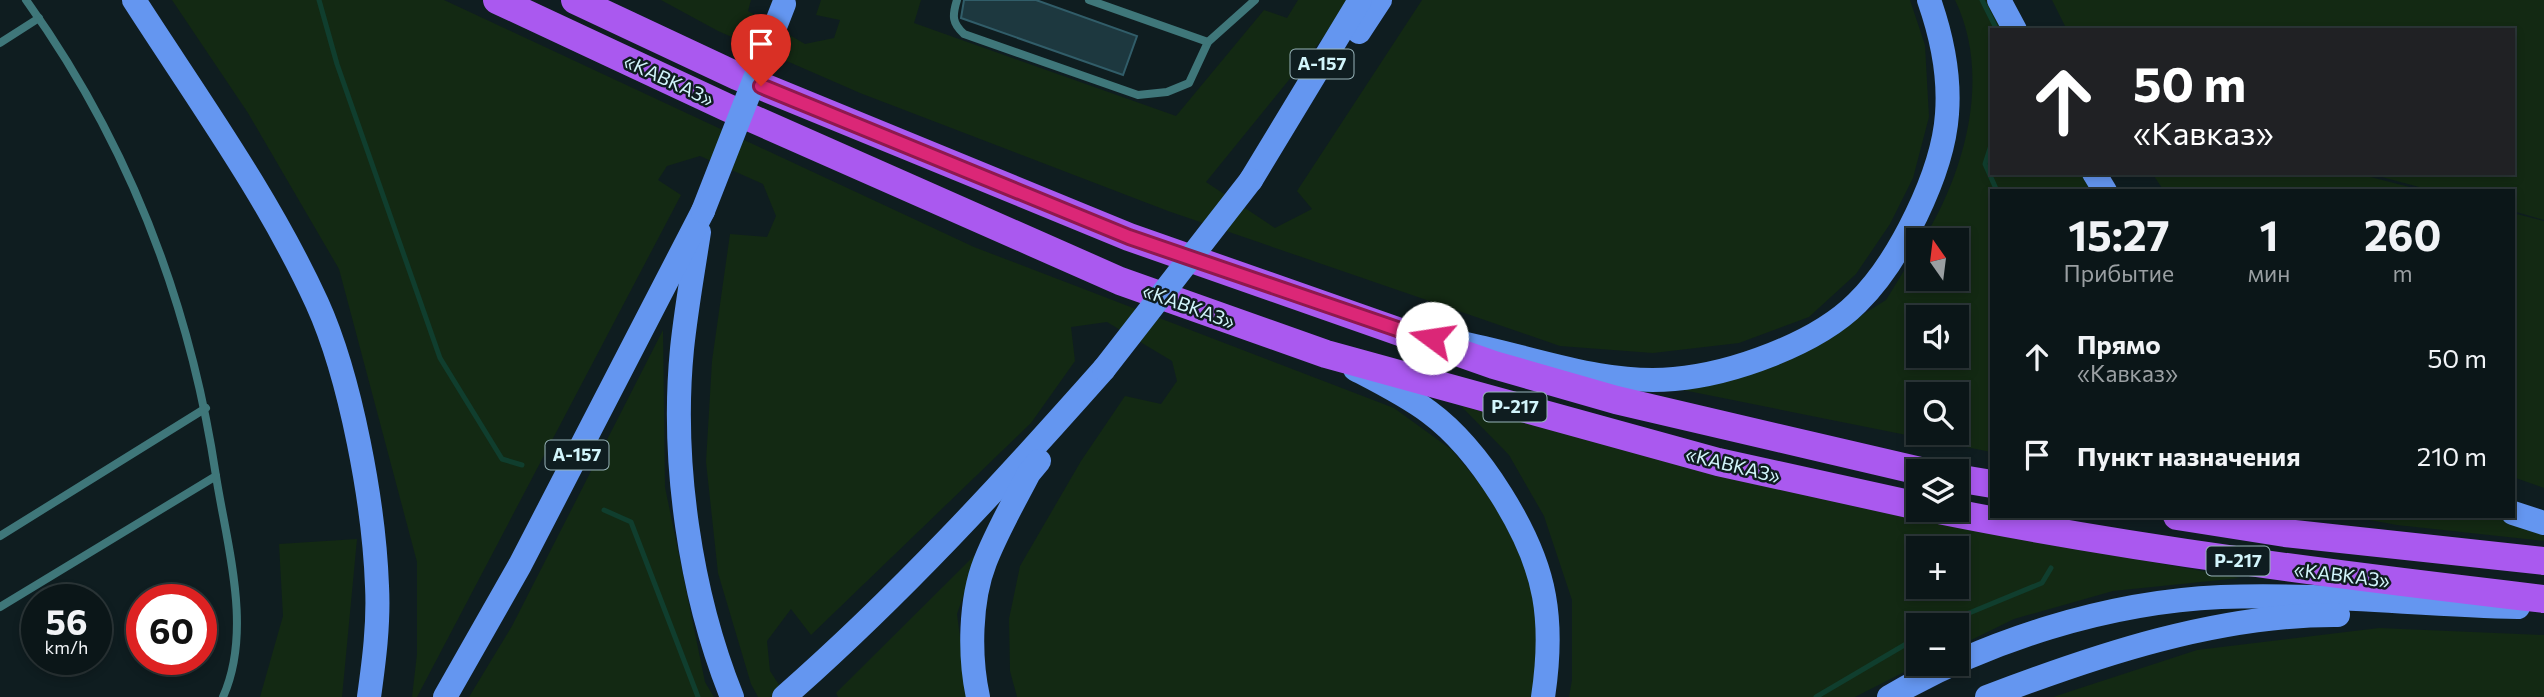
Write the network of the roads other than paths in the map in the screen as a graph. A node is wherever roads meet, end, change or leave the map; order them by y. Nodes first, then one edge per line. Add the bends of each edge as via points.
1 (26, 0) edge
2 (134, 0) edge
3 (497, 0) edge
4 (575, 0) edge
5 (594, 0) edge
6 (957, 0) edge
7 (1089, 0) edge
8 (1255, 0) edge
9 (1360, 0) edge
10 (1380, 0) edge
11 (1929, 0) edge
12 (1999, 0) edge
13 (785, 2) edge
14 (39, 18) junction
15 (2014, 28) edge
16 (642, 29) junction
17 (1208, 42) junction
18 (0, 43) edge
19 (1284, 128) junction
20 (703, 211) junction
21 (1409, 333) junction
22 (1326, 354) junction
23 (1104, 369) junction
24 (206, 408) junction
25 (1906, 468) edge
26 (216, 477) junction
27 (1969, 480) edge
28 (1990, 484) edge
29 (1906, 503) edge
30 (2515, 514) edge
31 (1969, 516) edge
32 (2191, 518) edge
33 (2544, 523) edge
34 (0, 536) edge
35 (2544, 562) edge
36 (2544, 599) edge
37 (0, 607) edge
38 (2544, 610) edge
39 (223, 697) edge
40 (369, 697) edge
41 (445, 697) edge
42 (732, 697) edge
43 (784, 697) edge
44 (978, 697) edge
45 (1543, 697) edge
46 (1889, 697) edge
47 (1986, 697) edge

1 - 14 lane
2 - 40 main road via 268,209 318,304 347,388 377,586
3 - 22 highway, «КАВКАЗ» / Р-217 via 1120,281
4 - 16 highway, «КАВКАЗ» / Р-217
5 - 16 main road
6 - 17 lane via 952,15 964,34 1138,95 1167,92 1189,83
7 - 17 lane
8 - 17 lane
9 - 19 main road, А-157
10 - 19 main road via 1322,92
11 - 21 main road via 1947,72 1947,115 1939,154 1888,264 1857,304 1821,329 1784,350 1674,379 1614,379
12 - 15 main road
13 - 20 main road, А-157, bridge
14 - 18 lane
14 - 24 lane via 123,160 171,276
16 - 21 highway, «КАВКАЗ» / Р-217 via 737,76 1129,237
19 - 23 main road, А-157, bridge via 1251,180
20 - 41 main road, А-157 via 520,565
20 - 42 main road via 682,351 681,429 686,509 699,593
21 - 25 highway, «КАВКАЗ» / Р-217 via 1494,365 1616,400
22 - 29 highway, «КАВКАЗ» / Р-217 via 1718,462
22 - 45 main road via 1430,412 1465,446 1500,494 1527,543 1544,595 1549,662
23 - 43 main road, А-157 via 997,489
23 - 44 main road via 1084,408 1029,473 984,564 973,647
24 - 26 lane
24 - 34 lane
26 - 37 lane
26 - 39 lane via 237,612 232,677
27 - 28 highway
30 - 33 main road
31 - 36 highway, «КАВКАЗ» / Р-217 via 2274,567
32 - 35 highway, «КАВКАЗ» / Р-217
38 - 46 main road via 2220,597 2136,607 2052,627 1987,651
38 - 47 main road via 2314,615 2225,626 2124,651

